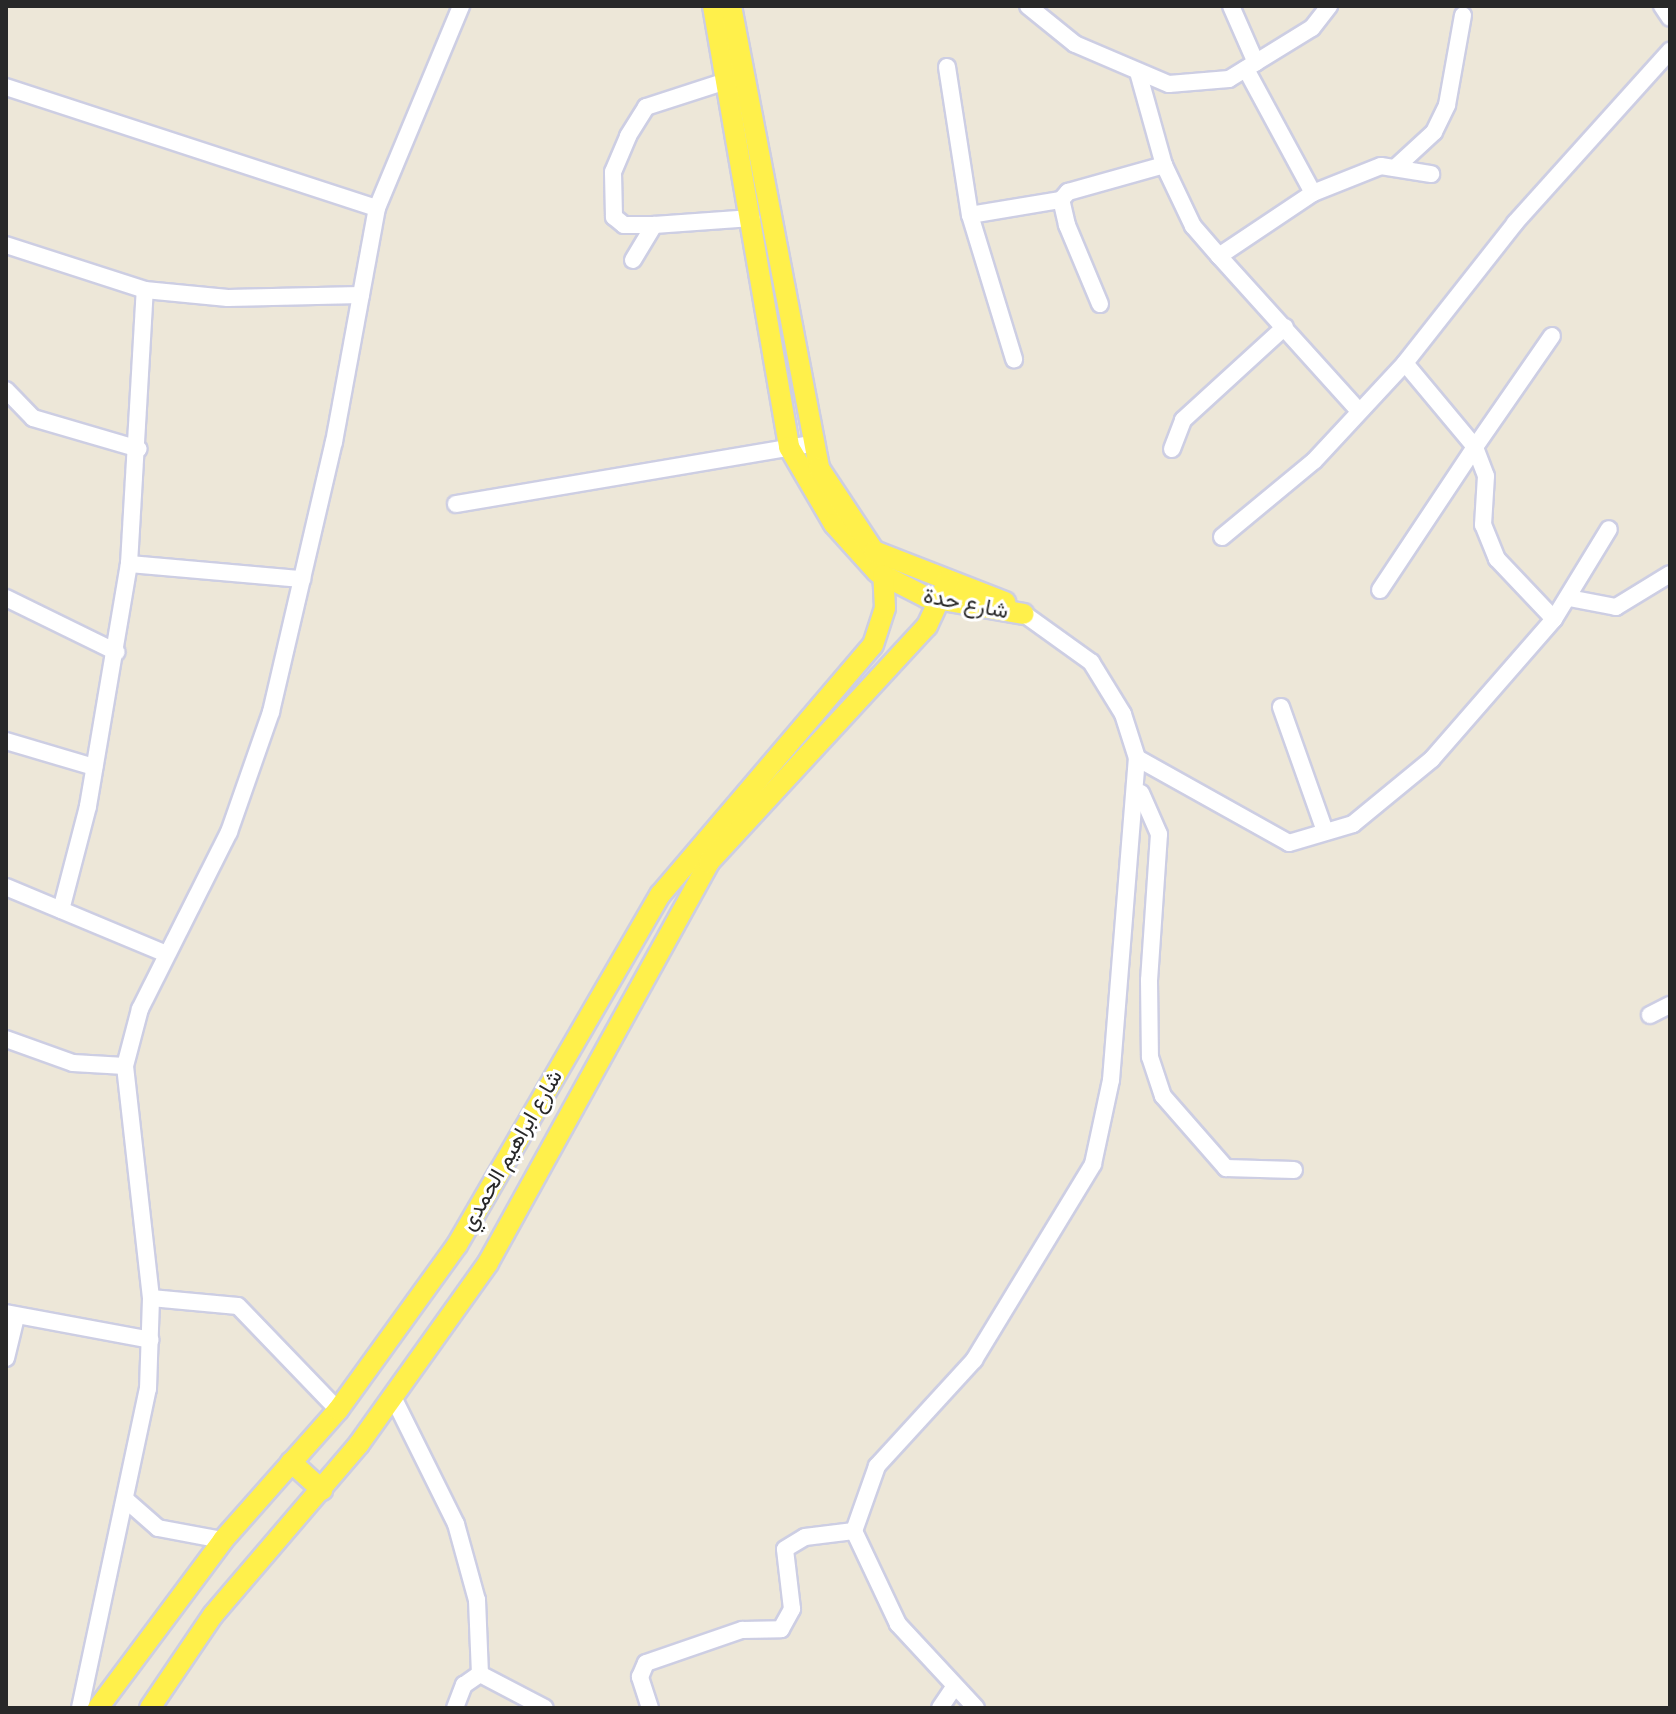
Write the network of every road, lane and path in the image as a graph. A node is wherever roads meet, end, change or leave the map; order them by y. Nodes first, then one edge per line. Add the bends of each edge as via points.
1 (461, 6) edge
2 (713, 6) edge
3 (731, 6) edge
4 (1028, 6) edge
5 (1231, 6) edge
6 (1329, 6) edge
7 (1662, 6) edge
8 (1463, 15) dead end
9 (1670, 18) edge
10 (1670, 51) edge
11 (1251, 66) junction
12 (947, 67) dead end
13 (1138, 72) junction
14 (735, 80) junction
15 (6, 87) edge
16 (1164, 165) junction
17 (1395, 168) junction
18 (1431, 174) dead end
19 (1313, 193) junction
20 (1061, 200) junction
21 (377, 208) junction
22 (970, 215) junction
23 (752, 218) junction
24 (654, 225) junction
25 (6, 245) edge
26 (1219, 256) junction
27 (633, 260) dead end
28 (145, 290) junction
29 (361, 295) junction
30 (1100, 304) dead end
31 (1285, 327) junction
32 (1552, 336) dead end
33 (1014, 359) dead end
34 (1405, 363) junction
35 (6, 390) edge
36 (1359, 411) junction
37 (811, 444) junction
38 (789, 447) junction
39 (1475, 447) junction
40 (139, 449) junction
41 (1172, 449) dead end
42 (456, 504) dead end
43 (1609, 529) dead end
44 (1222, 537) dead end
45 (129, 564) junction
46 (1670, 574) edge
47 (883, 575) junction
48 (302, 579) junction
49 (944, 590) junction
50 (1380, 590) dead end
51 (6, 598) edge
52 (1569, 598) junction
53 (988, 607) junction
54 (1024, 614) junction
55 (1554, 619) junction
56 (927, 626) junction
57 (116, 652) junction
58 (1281, 707) dead end
59 (6, 741) edge
60 (1137, 758) junction
61 (94, 767) junction
62 (750, 782) junction
63 (1140, 791) junction
64 (770, 800) junction
65 (1325, 831) junction
66 (6, 887) edge
67 (61, 910) junction
68 (636, 930) junction
69 (661, 948) junction
70 (164, 953) junction
71 (1670, 1005) edge
72 (1650, 1015) dead end
73 (6, 1039) edge
74 (125, 1066) junction
75 (1294, 1170) dead end
76 (151, 1298) junction
77 (11, 1315) edge
78 (151, 1340) junction
79 (6, 1358) edge
80 (393, 1397) junction
81 (338, 1410) junction
82 (291, 1462) junction
83 (322, 1490) junction
84 (125, 1499) junction
85 (854, 1531) junction
86 (223, 1540) junction
87 (480, 1674) junction
88 (952, 1690) junction
89 (80, 1708) edge
90 (98, 1708) edge
91 (150, 1708) edge
92 (455, 1708) edge
93 (545, 1708) edge
94 (650, 1708) edge
95 (940, 1708) edge
96 (976, 1708) edge

1 - 21 street
2 - 14 main road, شارع حدة
3 - 14 main road, شارع حدة
4 - 13 street via 1075,44
5 - 11 street
6 - 11 street via 1312,28
7 - 9 street
8 - 17 street via 1447,105 1434,132
10 - 34 street via 1515,223
11 - 13 street via 1229,79 1169,84
11 - 19 street
12 - 22 street
13 - 16 street
14 - 23 main road, شارع حدة
14 - 24 street via 646,107 628,136 613,172 614,217 624,225
14 - 37 main road, شارع حدة
15 - 21 street
16 - 20 street
16 - 26 street via 1193,226
17 - 18 street
17 - 19 street via 1345,175
19 - 26 street
20 - 22 street
20 - 30 street
21 - 29 street
22 - 33 street
23 - 24 street
23 - 38 main road, شارع حدة
24 - 27 street
25 - 28 street
26 - 31 street
28 - 29 street via 228,298
28 - 40 street
29 - 48 street
31 - 36 street
31 - 41 street via 1183,420
32 - 39 street
34 - 36 street
34 - 39 street
35 - 40 street via 33,418
36 - 44 street via 1277,495
37 - 38 street
37 - 49 main road, شارع حدة via 866,544
38 - 42 street
38 - 47 main road, شارع حدة via 834,524
39 - 50 street
39 - 55 street via 1486,476 1483,525 1497,559
40 - 45 street
43 - 52 street
45 - 48 street
45 - 57 street
46 - 52 street via 1616,607 1592,608
47 - 49 main road, شارع حدة
47 - 62 main road, شارع ابراهيم الحمدي via 885,608 873,645
48 - 70 street via 271,712 229,832
49 - 53 main road, شارع حدة
49 - 54 main road, شارع حدة
49 - 56 main road, شارع ابراهيم الحمدي
51 - 57 street
52 - 55 street
53 - 54 main road, شارع حدة
53 - 56 main road
54 - 60 street via 1091,662 1123,714
55 - 65 street via 1432,759 1378,807
56 - 64 main road, شارع ابراهيم الحمدي
57 - 61 street
58 - 65 street
59 - 61 street
60 - 63 street
60 - 65 street via 1263,835 1289,843
61 - 67 street
62 - 64 main road
62 - 68 main road, شارع ابراهيم الحمدي
63 - 75 street via 1159,834 1149,996 1150,1057 1163,1096 1226,1168
63 - 85 street via 1111,1080 1093,1164 974,1360 877,1466
64 - 69 main road, شارع ابراهيم الحمدي via 709,862
66 - 67 street
67 - 70 street
68 - 69 main road
68 - 81 main road, شارع ابراهيم الحمدي via 457,1245
69 - 80 main road, شارع ابراهيم الحمدي via 488,1263
70 - 74 street
71 - 72 street
73 - 74 street via 73,1063
74 - 76 street
76 - 78 street
76 - 81 street via 238,1306
77 - 78 street
77 - 79 street
78 - 84 street
80 - 83 main road, شارع ابراهيم الحمدي
80 - 87 street via 456,1524 477,1600
81 - 82 main road, شارع ابراهيم الحمدي
82 - 83 main road
82 - 86 main road, شارع ابراهيم الحمدي
83 - 91 main road, شارع ابراهيم الحمدي via 213,1615
84 - 86 street via 158,1528
84 - 89 street
85 - 88 street via 898,1624
85 - 94 street via 805,1537 785,1549 792,1609 781,1629 742,1630 646,1663 640,1677
86 - 90 main road, شارع ابراهيم الحمدي
87 - 92 street via 464,1685
87 - 93 street
88 - 95 street
88 - 96 street

